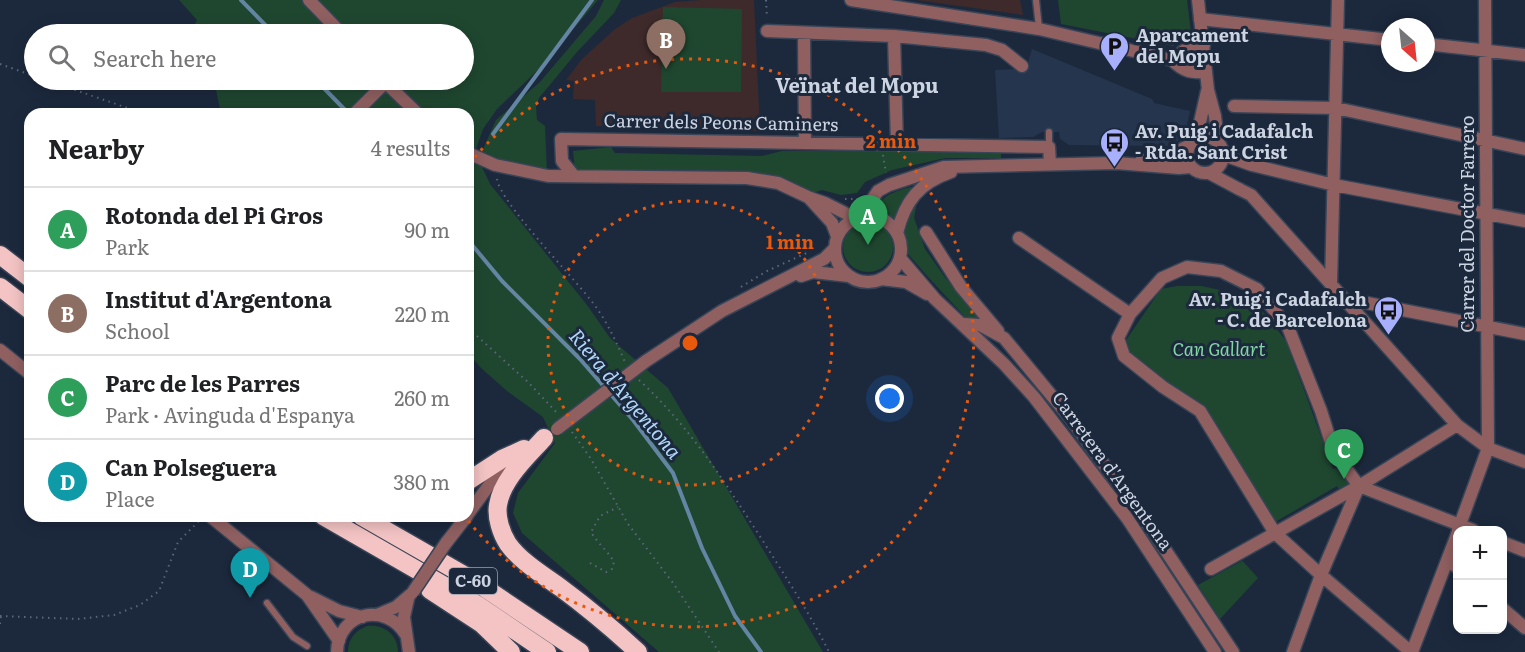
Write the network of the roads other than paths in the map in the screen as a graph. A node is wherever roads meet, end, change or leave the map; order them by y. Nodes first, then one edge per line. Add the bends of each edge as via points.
1 (309, 0) edge
2 (851, 0) edge
3 (1036, 0) edge
4 (1198, 0) edge
5 (1338, 0) edge
6 (1485, 0) edge
7 (1200, 19) junction
8 (332, 24) edge
9 (1039, 29) junction
10 (767, 31) road end
11 (804, 33) junction
12 (1338, 34) junction
13 (894, 36) junction
14 (1381, 39) edge
15 (1204, 45) junction
16 (1435, 45) edge
17 (1485, 51) junction
18 (1525, 55) edge
19 (1172, 60) junction
20 (1022, 66) dead end
21 (1206, 72) junction
22 (378, 90) edge
23 (394, 90) edge
24 (1208, 90) junction
25 (1234, 106) dead end
26 (360, 108) edge
27 (412, 108) edge
28 (1336, 108) junction
29 (1049, 132) dead end
30 (1485, 140) junction
31 (805, 142) junction
32 (1218, 142) junction
33 (897, 143) junction
34 (1193, 143) junction
35 (1049, 147) junction
36 (1525, 149) edge
37 (474, 156) edge
38 (1223, 158) junction
39 (1131, 163) junction
40 (1050, 164) junction
41 (965, 166) junction
42 (1191, 167) junction
43 (1209, 173) junction
44 (574, 176) junction
45 (1334, 185) junction
46 (1239, 189) junction
47 (810, 198) junction
48 (1488, 214) junction
49 (858, 217) junction
50 (1525, 221) edge
51 (926, 232) dead end
52 (897, 233) junction
53 (1019, 238) dead end
54 (836, 242) junction
55 (0, 255) edge
56 (900, 258) junction
57 (24, 273) edge
58 (849, 276) junction
59 (881, 279) junction
60 (779, 282) junction
61 (1330, 284) junction
62 (0, 288) edge
63 (935, 299) junction
64 (1347, 303) junction
65 (24, 306) edge
66 (1130, 314) junction
67 (964, 324) junction
68 (1487, 326) junction
69 (1525, 334) edge
70 (1004, 338) junction
71 (0, 350) edge
72 (24, 369) edge
73 (1456, 424) junction
74 (550, 433) junction
75 (524, 448) junction
76 (1488, 448) junction
77 (1525, 462) edge
78 (474, 477) edge
79 (1359, 486) junction
80 (474, 506) edge
81 (211, 522) edge
82 (333, 522) edge
83 (371, 522) edge
84 (462, 522) edge
85 (1459, 526) edge
86 (1453, 527) edge
87 (1275, 533) junction
88 (353, 534) junction
89 (1453, 544) edge
90 (1507, 544) edge
91 (1525, 551) edge
92 (1448, 560) junction
93 (1453, 564) edge
94 (1211, 569) dead end
95 (1321, 575) junction
96 (410, 595) junction
97 (307, 596) junction
98 (267, 603) dead end
99 (1507, 612) edge
100 (378, 615) junction
101 (362, 617) junction
102 (1525, 628) edge
103 (406, 635) junction
104 (307, 646) dead end
105 (338, 646) edge
106 (409, 652) edge
107 (511, 652) edge
108 (547, 652) edge
109 (580, 652) edge
110 (638, 652) edge
111 (1215, 652) edge
112 (1233, 652) edge
113 (1293, 652) edge
114 (1411, 652) edge

1 - 8 street
2 - 9 street
3 - 9 lane
4 - 7 street
5 - 12 street
6 - 17 street, Carrer del Doctor Farrero
7 - 12 street
7 - 15 street
9 - 19 street
10 - 11 street
11 - 13 street
11 - 31 street
12 - 14 street
12 - 28 street
13 - 20 street via 986,45 1002,50
13 - 33 street
15 - 19 street via 1190,46
15 - 21 street
16 - 17 street
17 - 18 street
17 - 30 street, Carrer del Doctor Farrero
19 - 21 street via 1181,70
21 - 24 street
22 - 26 street
23 - 27 street
24 - 32 street
24 - 34 street
25 - 28 street
28 - 30 street
28 - 45 street
29 - 35 lane
30 - 36 street
30 - 48 street, Carrer del Doctor Farrero
31 - 33 street, Carrer dels Peons Caminers
31 - 44 street, Carrer dels Peons Caminers via 561,139 562,161
32 - 34 street via 1207,137
32 - 38 street
33 - 35 street, Carrer dels Peons Caminers
34 - 39 street via 1170,155
34 - 42 street via 1187,156
35 - 40 street
37 - 44 street via 495,165 548,176
38 - 43 street via 1217,169
38 - 45 street
38 - 46 street
39 - 40 street
39 - 42 street
40 - 41 street
41 - 49 street via 944,167 889,185 878,191
41 - 52 street via 931,180 919,190 903,212
42 - 43 street
43 - 46 street
44 - 47 street via 747,178 778,183
45 - 48 street
45 - 61 street
46 - 61 street via 1251,195
47 - 49 street
47 - 54 street via 832,223
48 - 50 street
48 - 68 street, Carrer del Doctor Farrero
49 - 52 street via 883,219
49 - 54 street via 844,225
51 - 70 street via 961,287
52 - 56 street
53 - 66 street
54 - 58 street via 840,266
54 - 60 street via 824,259
55 - 57 highway
56 - 59 street
56 - 63 street
58 - 59 street via 865,282
58 - 60 street via 813,272
59 - 63 street via 906,282
60 - 74 street, bridge via 722,311 646,361
61 - 64 street
62 - 65 highway
63 - 67 street, Carretera d'Argentona
64 - 68 street via 1362,302
64 - 73 street
66 - 79 street via 1162,278 1187,267 1221,271 1257,289 1288,327 1334,452
66 - 87 street via 1118,338 1124,356 1200,411
67 - 70 street via 980,325
67 - 111 street, Carretera d'Argentona via 1056,424 1127,518
68 - 69 street
68 - 76 street, Carrer del Doctor Farrero
70 - 112 street via 1071,419
71 - 72 street
73 - 76 street
73 - 79 street
74 - 75 street
74 - 110 highway via 502,492 498,515 504,537 523,558
75 - 78 highway
75 - 80 street
76 - 77 street
76 - 85 street
79 - 86 street
79 - 87 street
79 - 95 street
81 - 97 street
82 - 88 highway, C-60
83 - 109 highway, C-60 via 476,582
84 - 96 street, bridge
87 - 94 street
87 - 95 street
88 - 107 highway via 378,557 482,624
88 - 108 highway, C-60 via 476,604
89 - 92 street
90 - 91 street
92 - 93 street
92 - 114 street
95 - 113 street
95 - 114 street
96 - 100 street
96 - 103 street via 404,616
97 - 101 street
97 - 105 street via 322,614
98 - 104 lane via 293,637
99 - 102 street
100 - 101 street
100 - 103 street via 394,622
101 - 105 street via 347,626
103 - 106 street

